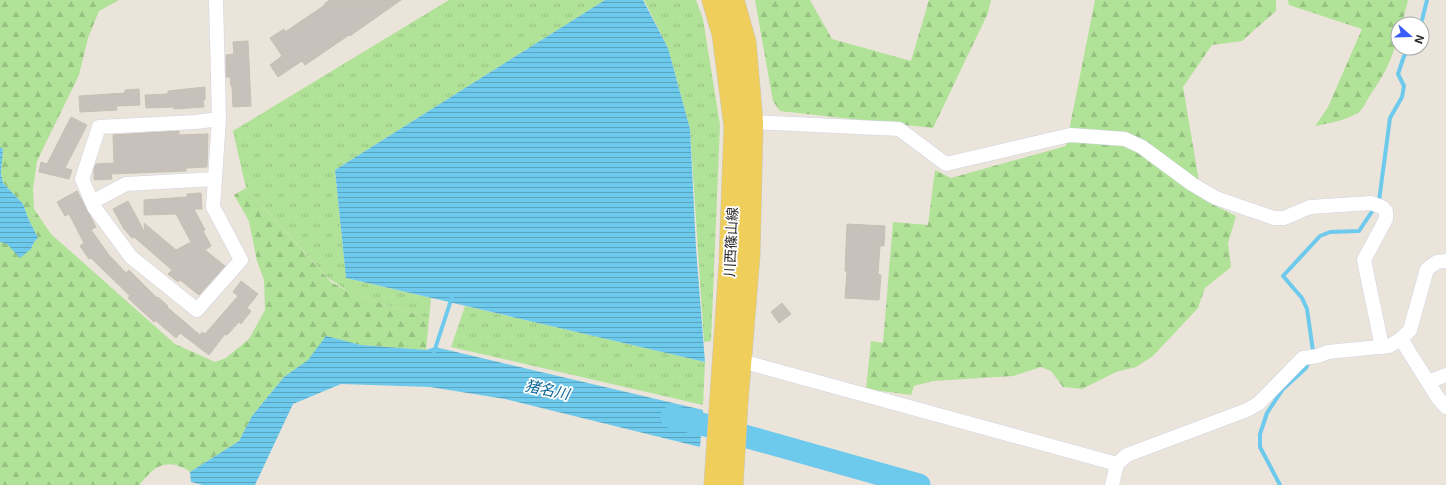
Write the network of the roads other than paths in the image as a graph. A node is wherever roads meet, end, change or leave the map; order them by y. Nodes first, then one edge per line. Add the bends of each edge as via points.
1 (216, 0) edge
2 (713, 0) edge
3 (733, 0) edge
4 (220, 119) junction
5 (752, 122) junction
6 (215, 179) junction
7 (92, 202) junction
8 (1446, 262) edge
9 (1401, 339) junction
10 (1382, 347) junction
11 (741, 360) junction
12 (1446, 375) edge
13 (1428, 382) junction
14 (729, 400) junction
15 (1446, 408) edge
16 (1117, 464) junction
17 (724, 481) edge
18 (1112, 485) edge

1 - 4 street
2 - 14 main road, 川西篠山線 via 723,34 735,126 730,262
3 - 5 main road, 川西篠山線 via 745,42
4 - 6 street
4 - 7 street via 99,127 82,179
5 - 10 street via 899,129 946,164 1070,136 1125,139 1142,147 1192,184 1216,198 1274,218 1284,218 1310,207 1376,205 1386,211 1386,219 1364,260
5 - 11 main road, 川西篠山線 via 749,255
6 - 7 street via 126,184
6 - 7 street via 213,207 241,260 197,310 131,257
8 - 9 street via 1437,262 1427,269 1410,330
9 - 10 street
9 - 13 street
10 - 16 street via 1328,352 1302,358 1259,402 1247,410 1127,455
11 - 14 main road, 川西篠山線
11 - 16 street
12 - 13 street
13 - 15 street
14 - 17 main road, 川西篠山線
16 - 18 street

